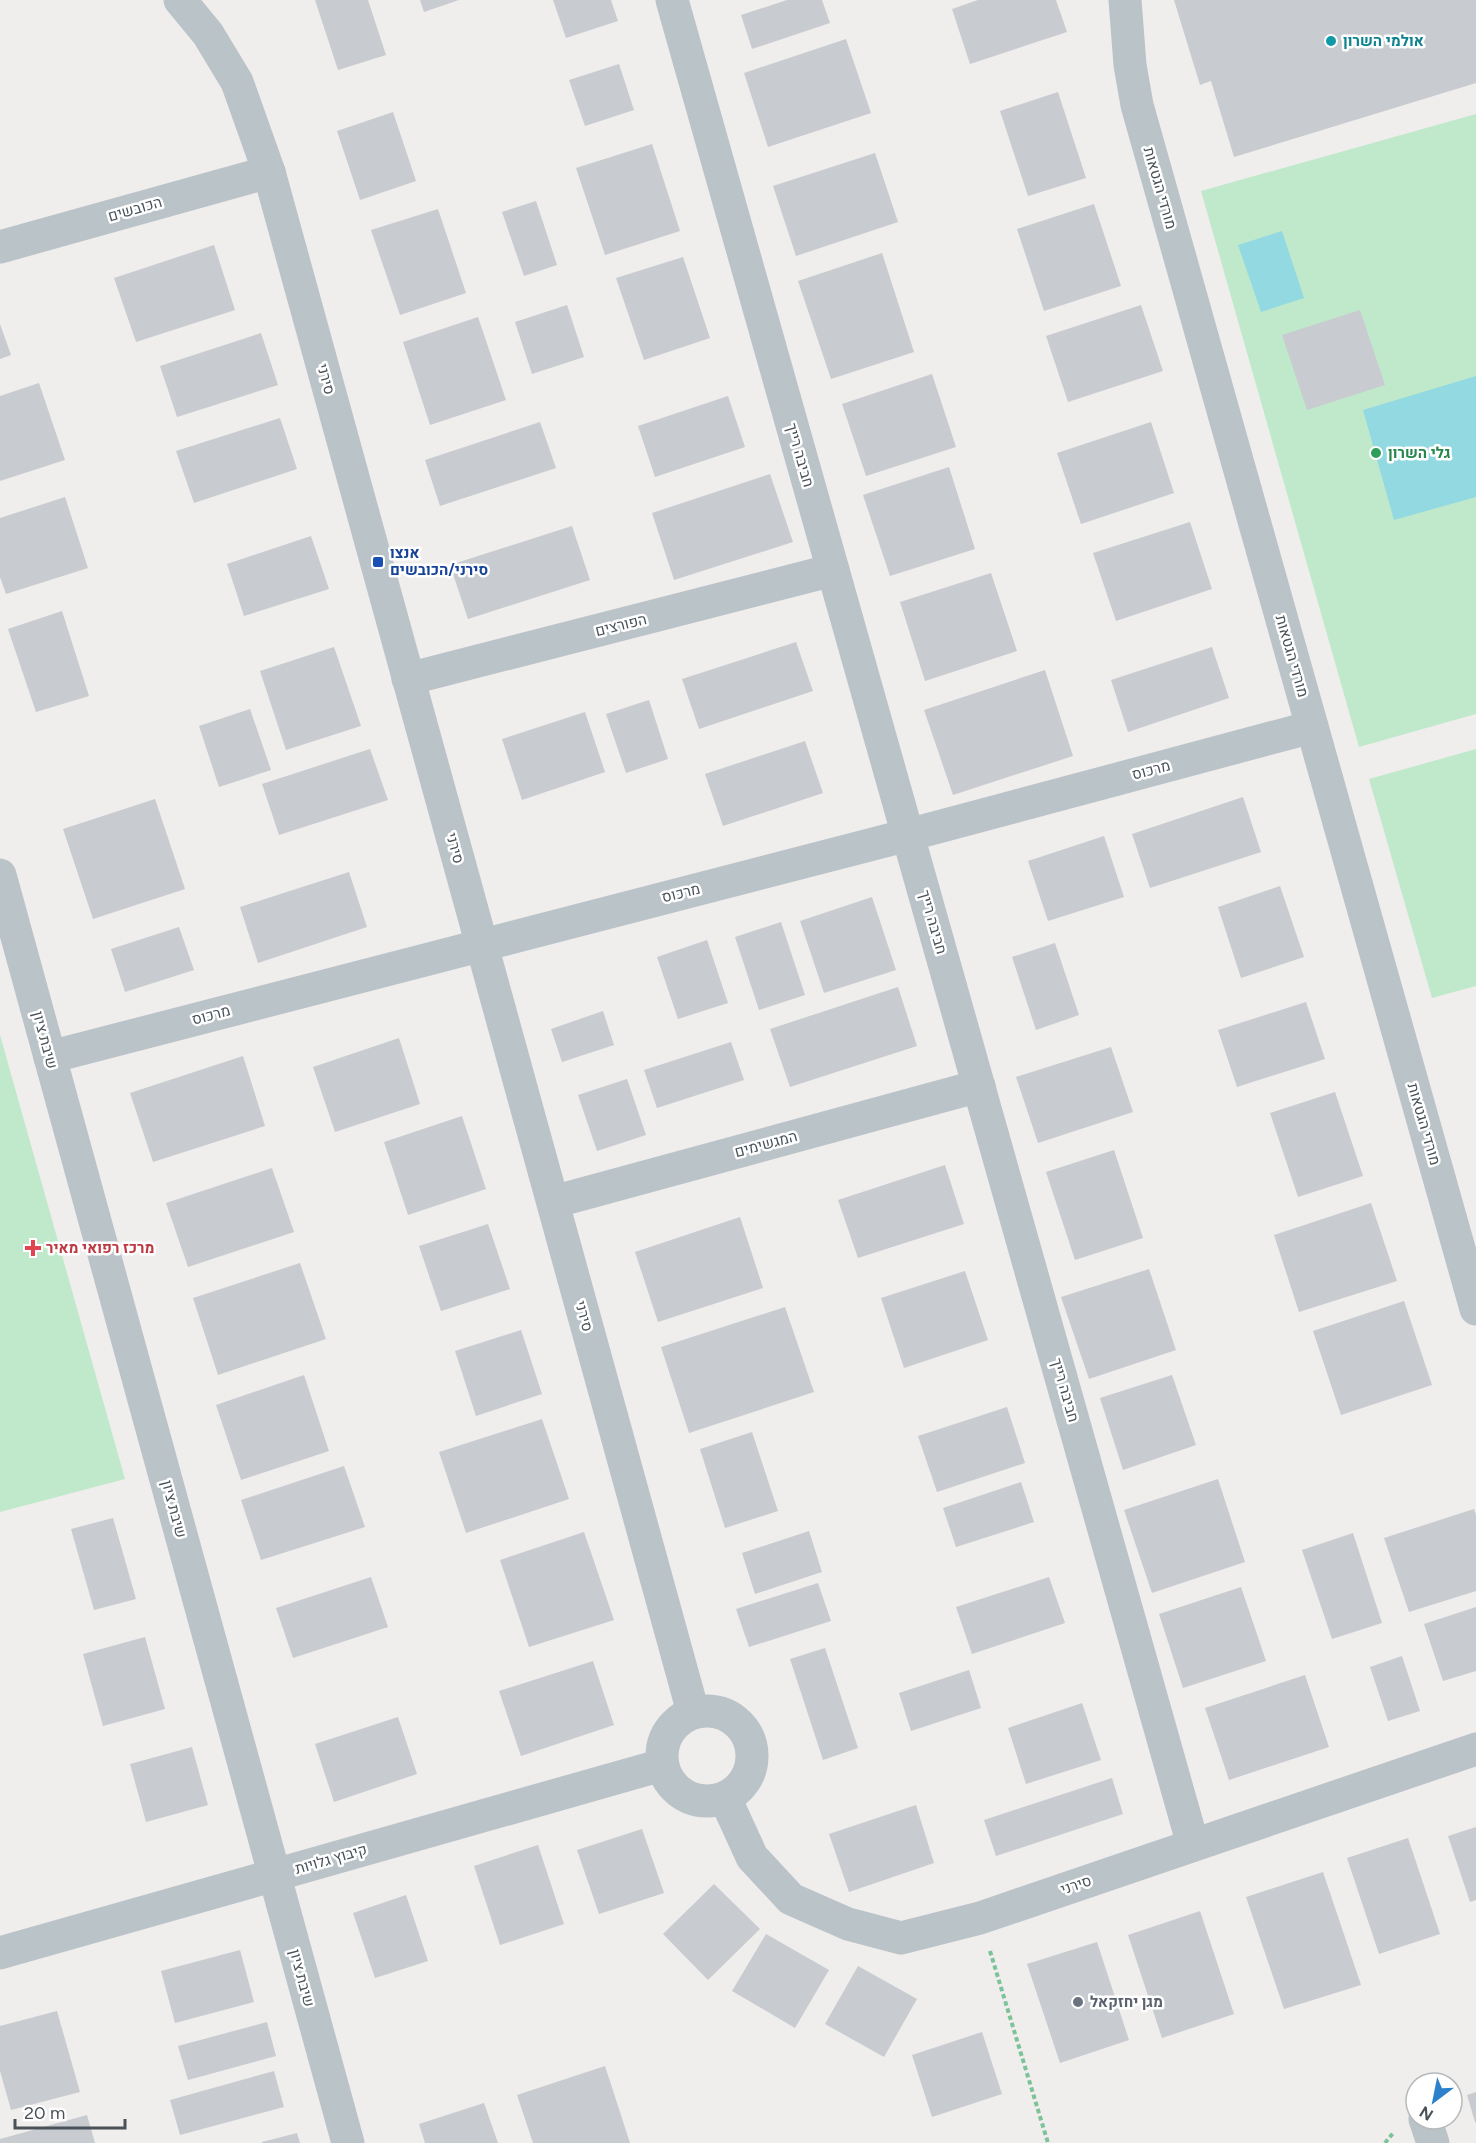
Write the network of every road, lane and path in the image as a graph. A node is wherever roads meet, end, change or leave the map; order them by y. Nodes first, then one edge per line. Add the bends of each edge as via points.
1 (180, 0) edge
2 (672, 0) edge
3 (1125, 0) edge
4 (269, 172) junction
5 (0, 247) edge
6 (833, 570) junction
7 (408, 680) junction
8 (1312, 727) junction
9 (908, 835) junction
10 (0, 875) edge
11 (482, 945) junction
12 (50, 1057) junction
13 (979, 1086) junction
14 (553, 1202) junction
15 (1476, 1309) edge
16 (693, 1712) junction
17 (1476, 1749) edge
18 (662, 1765) junction
19 (725, 1798) junction
20 (1193, 1845) junction
21 (274, 1875) junction
22 (980, 1918) junction
23 (0, 1953) edge
24 (348, 2143) edge
25 (1048, 2143) edge

1 - 4 street, סירני via 208,34 237,82
2 - 6 street, חביבה רייך
3 - 8 street, מורדי הגטאות via 1130,65 1140,117
4 - 5 street, הכובשים
4 - 7 street, סירני
6 - 7 street, הפורצים
6 - 9 street, חביבה רייך
7 - 11 street, סירני
8 - 9 street, מרכוס
8 - 15 street, מורדי הגטאות
9 - 11 street, מרכוס
9 - 13 street, חביבה רייך
10 - 12 street, שיבת ציון
11 - 12 street, מרכוס
11 - 14 street, סירני
12 - 21 street, שיבת ציון
13 - 14 street, המגשימים
13 - 20 street, חביבה רייך
14 - 16 street, סירני
16 - 18 street via 668,1731 662,1746
16 - 19 street via 709,1710 724,1714 748,1735 753,1762 748,1777
17 - 20 street, סירני
18 - 19 street via 678,1792 692,1800
18 - 21 street, קיבוץ גלויות
19 - 22 street, סירני via 752,1857 791,1899 848,1924 901,1938
20 - 22 street, סירני
21 - 23 street, קיבוץ גלויות
21 - 24 street, שיבת ציון
22 - 25 path

